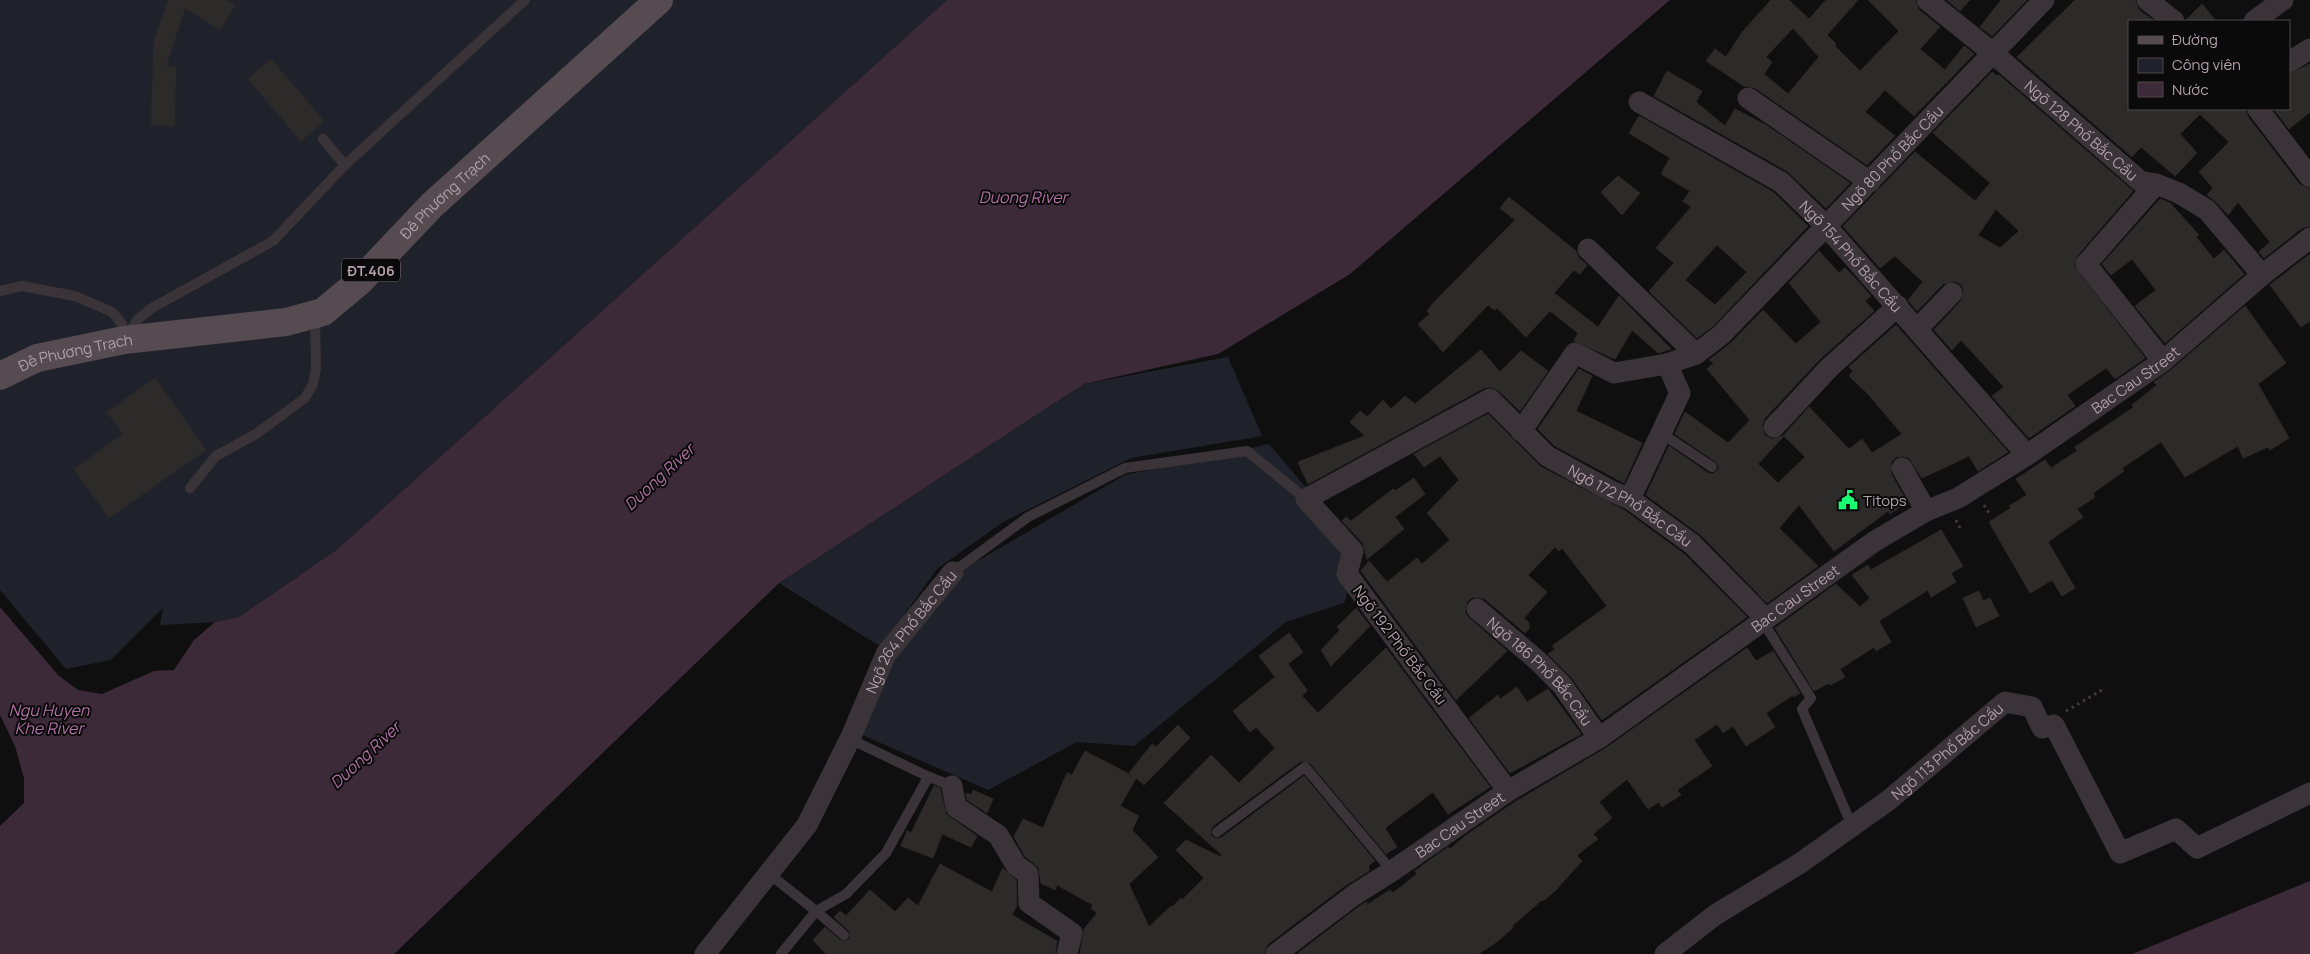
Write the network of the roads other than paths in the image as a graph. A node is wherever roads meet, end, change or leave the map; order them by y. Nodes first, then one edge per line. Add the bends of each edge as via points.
1 (524, 0) edge
2 (659, 0) edge
3 (1927, 0) edge
4 (2044, 0) edge
5 (2147, 0) edge
6 (2283, 0) edge
7 (2173, 20) edge
8 (2255, 20) edge
9 (2310, 49) edge
10 (1994, 54) junction
11 (2290, 61) edge
12 (1748, 98) dead end
13 (1639, 102) dead end
14 (2259, 110) edge
15 (323, 139) dead end
16 (345, 165) junction
17 (2310, 177) edge
18 (1870, 182) junction
19 (2156, 184) junction
20 (1826, 226) junction
21 (2310, 238) edge
22 (1588, 249) dead end
23 (2262, 275) junction
24 (0, 291) edge
25 (1952, 293) dead end
26 (1898, 306) junction
27 (314, 314) junction
28 (1918, 328) junction
29 (124, 340) junction
30 (1696, 354) junction
31 (2163, 361) junction
32 (1667, 364) junction
33 (0, 376) edge
34 (1774, 426) dead end
35 (1521, 431) junction
36 (1661, 433) junction
37 (2027, 455) junction
38 (1712, 467) dead end
39 (1902, 468) dead end
40 (190, 488) dead end
41 (1306, 499) junction
42 (1630, 499) junction
43 (1926, 511) junction
44 (953, 572) joint
45 (1477, 609) dead end
46 (1764, 621) junction
47 (1599, 738) junction
48 (850, 739) junction
49 (926, 776) junction
50 (952, 786) joint
51 (1508, 791) junction
52 (2310, 793) edge
53 (1852, 826) junction
54 (1217, 832) dead end
55 (1392, 871) junction
56 (768, 874) junction
57 (816, 911) junction
58 (844, 935) dead end
59 (705, 954) edge
60 (781, 954) edge
61 (1067, 954) edge
62 (1276, 954) edge
63 (1664, 954) edge

1 - 16 lane
2 - 27 main road, Đê Phương Trạch / ĐT.406 via 432,206 359,282 323,312
3 - 10 street, Ngõ 128 Phố Bắc Cầu
4 - 10 street, Ngõ 80 Phố Bắc Cầu
5 - 7 street
6 - 8 street
9 - 11 street
10 - 18 street, Ngõ 80 Phố Bắc Cầu
10 - 19 street, Ngõ 128 Phố Bắc Cầu via 2140,181
12 - 18 street
13 - 20 street, Ngõ 154 Phố Bắc Cầu via 1781,182
14 - 17 street
15 - 16 lane
16 - 29 lane via 273,241 152,308 138,320
18 - 20 street, Ngõ 80 Phố Bắc Cầu
19 - 23 street, Ngõ 128 Phố Bắc Cầu via 2207,210
19 - 31 street via 2086,264
20 - 26 street, Ngõ 154 Phố Bắc Cầu
20 - 30 street, Ngõ 80 Phố Bắc Cầu via 1721,335
21 - 23 street, Bac Cau Street
22 - 30 street
23 - 31 street, Bac Cau Street
24 - 29 lane via 22,286 50,290 90,302 112,312 122,324
25 - 28 street
26 - 28 street, Ngõ 154 Phố Bắc Cầu
26 - 34 street via 1829,368
27 - 29 main road, Đê Phương Trạch / ĐT.406 via 286,322
27 - 40 lane via 316,369 313,384 305,398 256,434 216,456
28 - 37 street, Ngõ 154 Phố Bắc Cầu
29 - 33 main road, Đê Phương Trạch / ĐT.406 via 37,358
30 - 32 street, Ngõ 80 Phố Bắc Cầu
31 - 37 street, Bac Cau Street
32 - 35 street, Ngõ 80 Phố Bắc Cầu via 1614,373 1575,354
32 - 36 street via 1680,393
35 - 41 street, Ngõ 172 Phố Bắc Cầu via 1490,399
35 - 42 street, Ngõ 172 Phố Bắc Cầu via 1548,456
36 - 38 lane
36 - 42 street
37 - 43 street, Bac Cau Street via 1958,498
39 - 43 street
41 - 44 lane, Ngõ 264 Phố Bắc Cầu via 1247,451 1125,468 1028,517
41 - 51 street, Ngõ 192 Phố Bắc Cầu via 1353,551 1347,574
42 - 46 street, Ngõ 172 Phố Bắc Cầu via 1692,544
43 - 46 street, Bac Cau Street via 1874,541
44 - 48 street, Ngõ 264 Phố Bắc Cầu via 886,654
45 - 47 street, Ngõ 186 Phố Bắc Cầu via 1562,685
46 - 47 street, Bac Cau Street
46 - 53 lane via 1811,698 1802,710
47 - 51 street, Bac Cau Street
48 - 49 lane
48 - 56 street, Ngõ 264 Phố Bắc Cầu via 807,825
49 - 50 lane
49 - 57 lane via 886,853 846,894
50 - 61 street via 956,807 998,835 1016,865 1028,874 1029,903 1072,933
51 - 55 street, Bac Cau Street
52 - 53 street, Ngõ 113 Phố Bắc Cầu via 2197,848 2176,829 2120,853 2054,725 2042,728 2032,707 2006,702 1889,800
53 - 63 street, Ngõ 113 Phố Bắc Cầu via 1799,864 1715,915
54 - 55 lane via 1305,767
55 - 62 street, Bac Cau Street via 1354,895
56 - 57 lane
56 - 59 street, Ngõ 264 Phố Bắc Cầu
57 - 58 lane
57 - 60 lane

